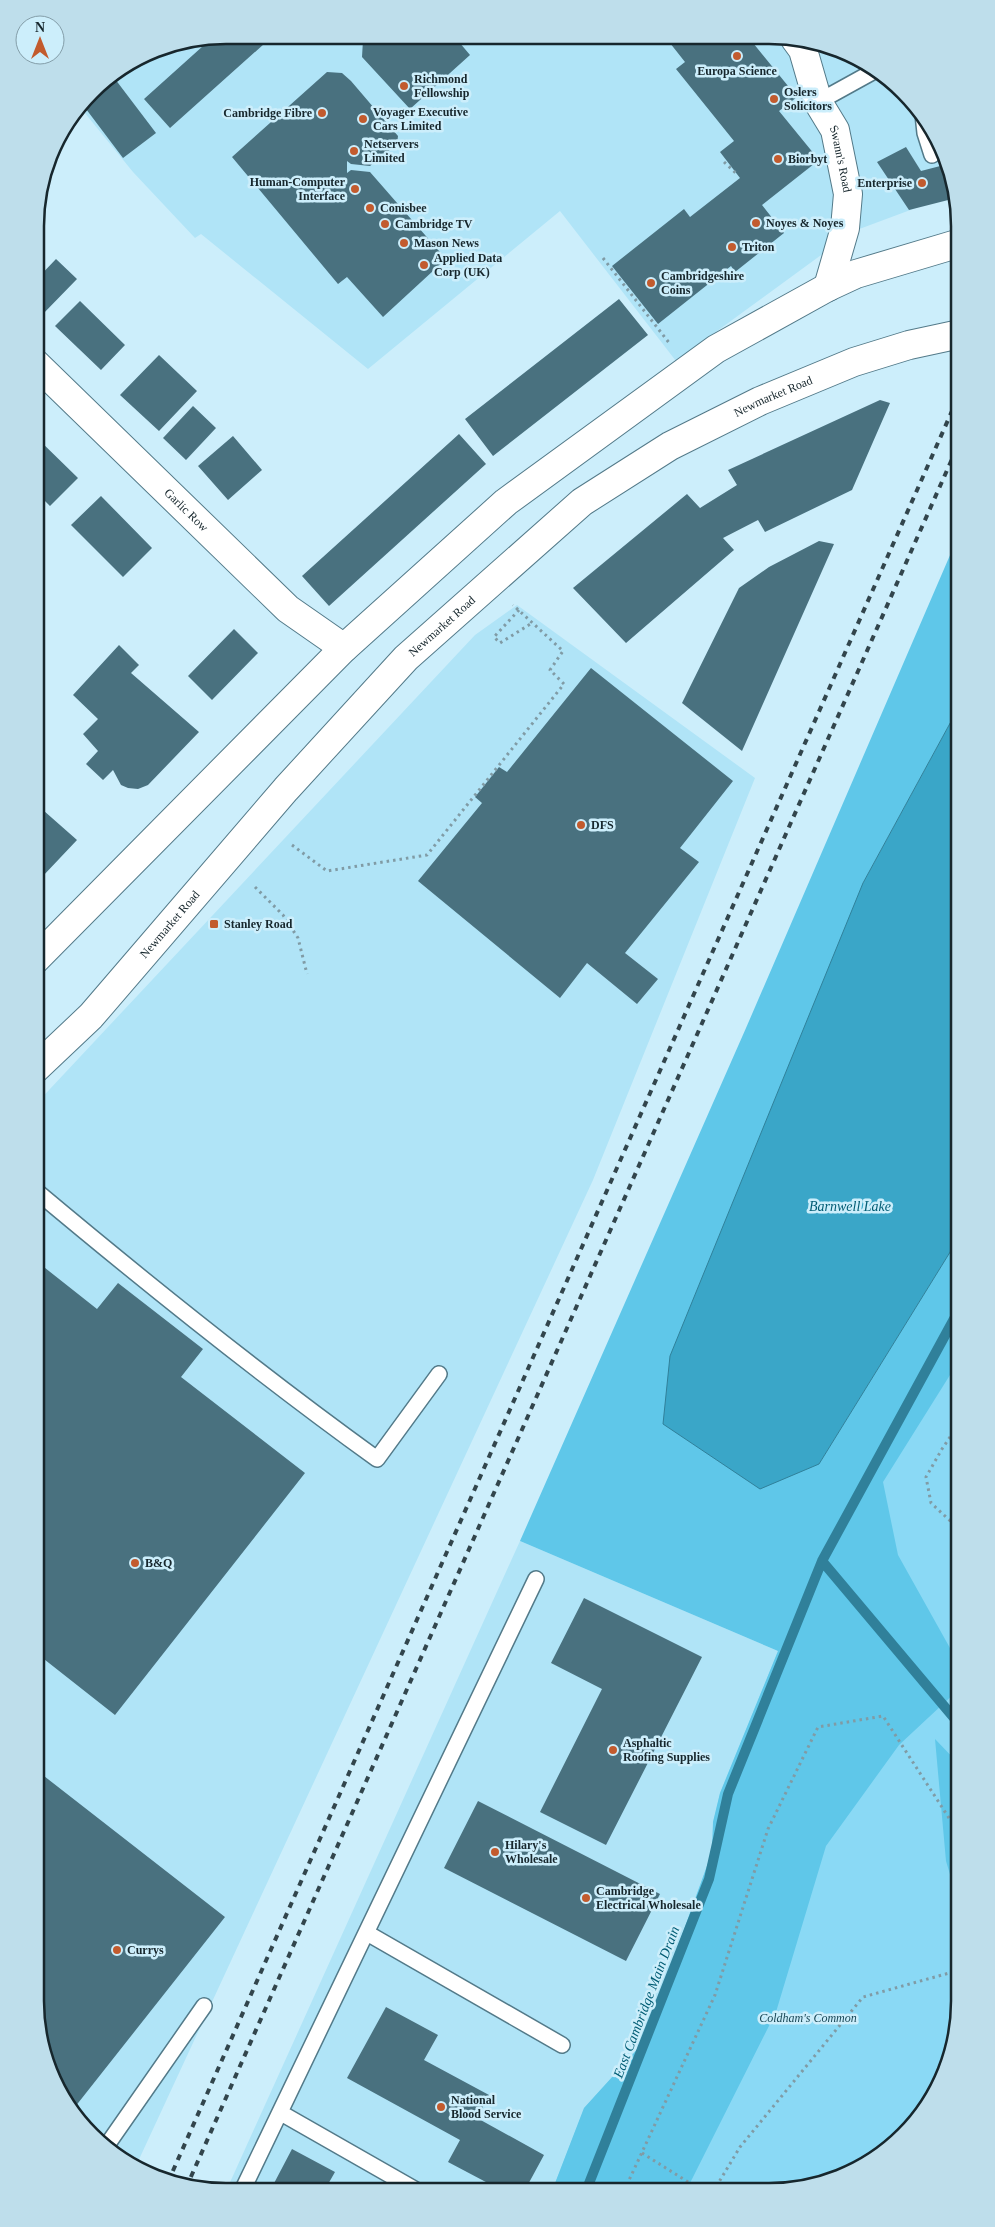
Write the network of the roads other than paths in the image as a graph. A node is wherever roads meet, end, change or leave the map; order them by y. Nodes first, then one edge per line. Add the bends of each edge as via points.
1 (807, 47) edge
2 (870, 73) edge
3 (818, 102) junction
4 (925, 131) edge
5 (932, 154) dead end
6 (951, 246) edge
7 (828, 287) junction
8 (951, 336) edge
9 (44, 372) edge
10 (344, 648) junction
11 (44, 951) edge
12 (44, 1060) edge
13 (44, 1197) edge
14 (439, 1374) dead end
15 (536, 1579) dead end
16 (367, 1933) junction
17 (204, 2006) dead end
18 (562, 2045) dead end
19 (281, 2113) junction
20 (110, 2141) edge
21 (246, 2183) edge
22 (404, 2183) edge

1 - 3 main road, Swann's Road
2 - 3 lane
3 - 7 main road, Swann's Road via 835,130 848,194 845,228
4 - 5 lane
6 - 7 main road via 856,274
7 - 10 main road via 716,349 548,470 506,502
8 - 12 main road, Newmarket Road via 854,362 760,401 670,446 582,502 406,658 286,789 91,1016
9 - 10 main road, Garlic Row via 288,608
10 - 11 main road
13 - 14 lane via 183,1312 377,1459
15 - 16 lane
16 - 18 lane
16 - 19 lane
17 - 20 lane
19 - 21 lane
19 - 22 lane

